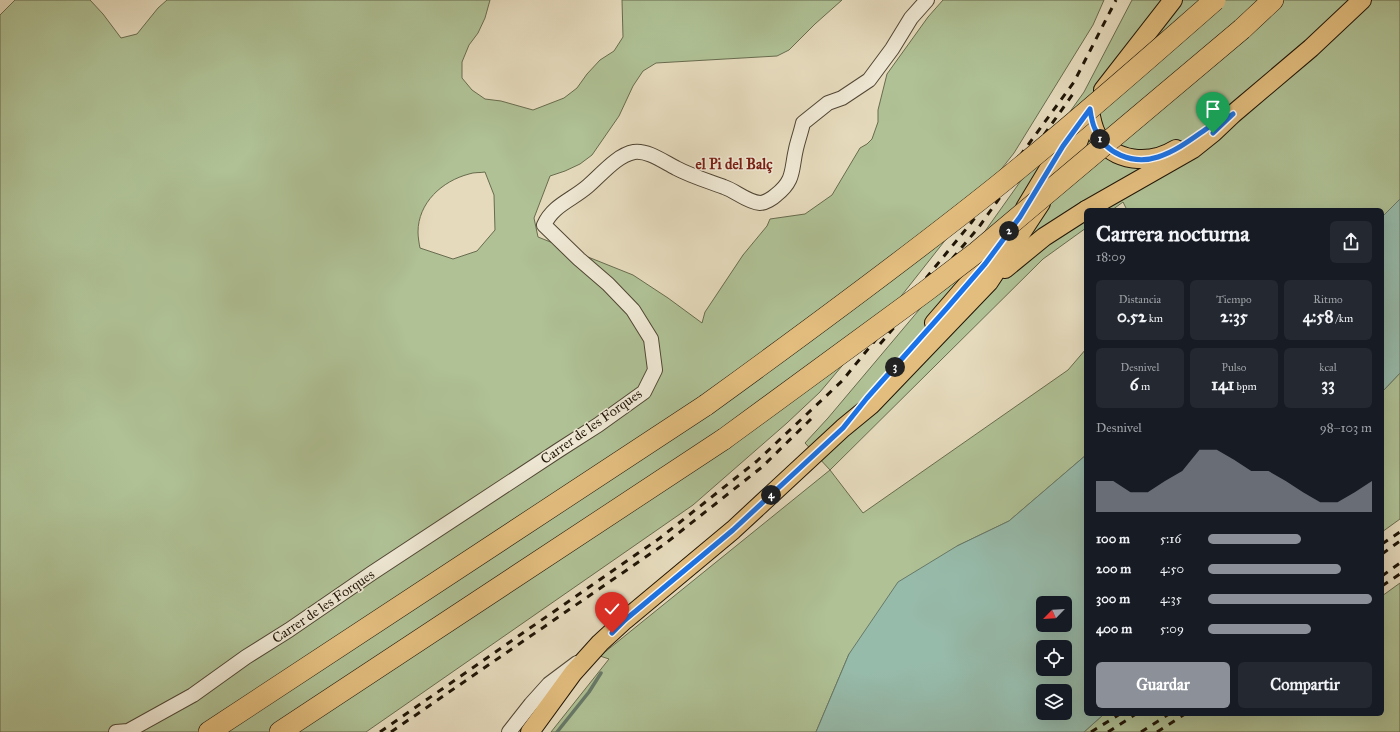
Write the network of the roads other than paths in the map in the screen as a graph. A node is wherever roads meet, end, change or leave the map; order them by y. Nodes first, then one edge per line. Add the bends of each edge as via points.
1 (927, 0) edge
2 (1173, 0) edge
3 (1215, 0) edge
4 (1273, 0) edge
5 (1362, 0) edge
6 (1090, 109) junction
7 (1233, 114) junction
8 (1090, 208) edge
9 (1084, 211) edge
10 (989, 282) junction
11 (843, 428) junction
12 (589, 654) junction
13 (509, 731) edge
14 (116, 732) edge
15 (209, 732) edge
16 (280, 732) edge
17 (530, 732) edge

1 - 14 street, Carrer de les Forques via 911,18 869,80 828,104 803,123 793,173 785,188 773,198 761,203 743,198 726,187 698,178 639,152 626,154 547,216 544,225 633,310 651,339 655,370 644,392 193,695 128,731
2 - 6 main road
3 - 15 highway, bridge via 996,187 831,314 706,405
4 - 16 highway, bridge via 977,252 920,296 724,439
5 - 7 main road via 1311,48
6 - 7 main road via 1094,129 1106,146 1116,154 1139,160 1173,151
6 - 10 main road via 1075,150
6 - 11 main road via 1063,146 1020,217 985,264
7 - 8 main road via 1193,149
9 - 10 main road via 1044,237
10 - 11 main road via 871,405
11 - 12 main road via 733,530 625,620
12 - 13 street via 549,684
12 - 17 main road

